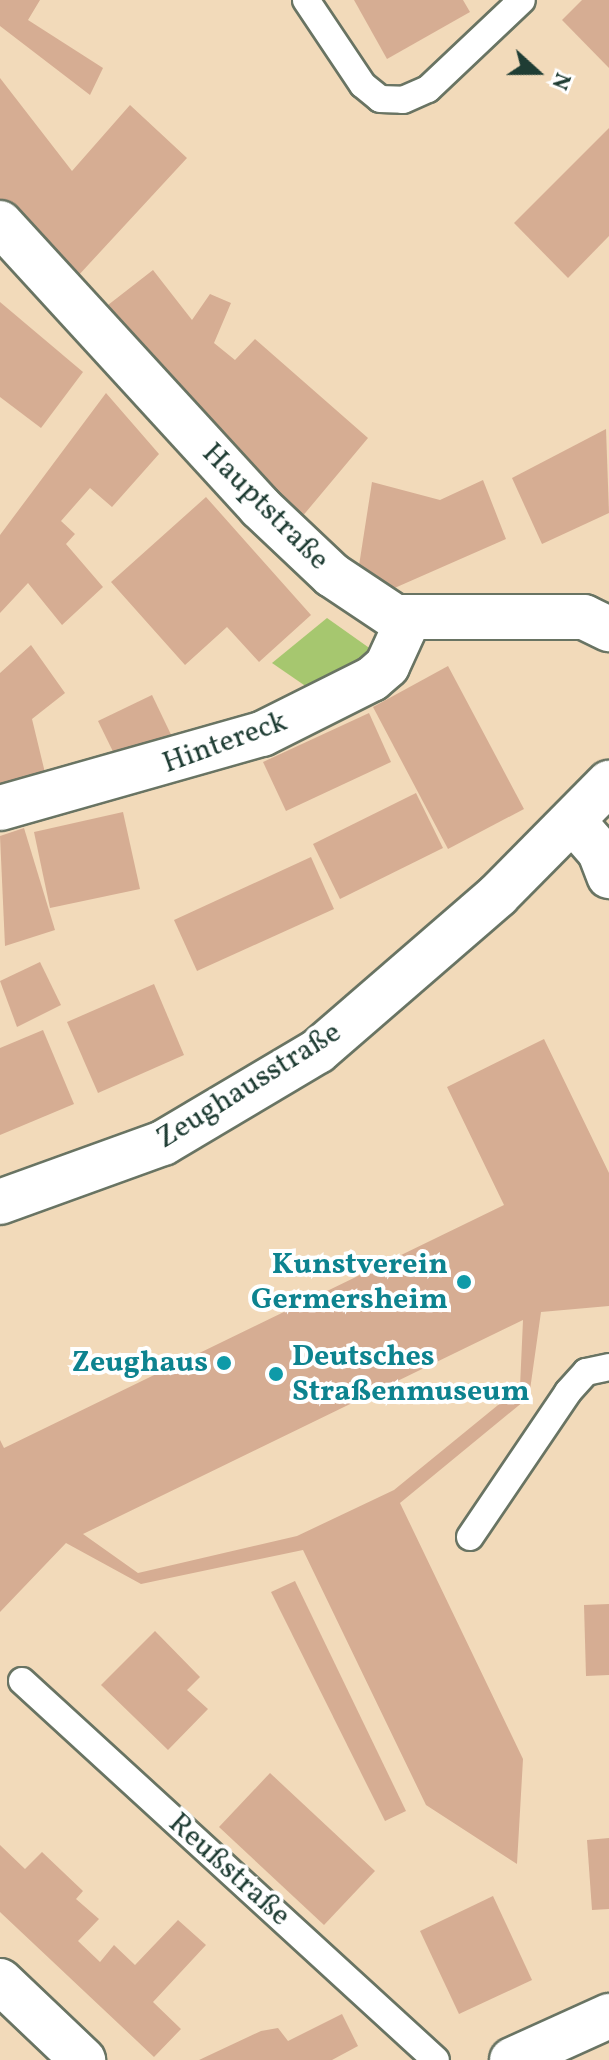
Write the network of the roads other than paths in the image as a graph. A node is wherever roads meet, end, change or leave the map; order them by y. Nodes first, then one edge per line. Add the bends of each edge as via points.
1 (306, 0) edge
2 (522, 0) edge
3 (0, 223) edge
4 (409, 618) junction
5 (609, 629) edge
6 (609, 783) edge
7 (0, 808) edge
8 (573, 821) junction
9 (609, 876) edge
10 (0, 1202) edge
11 (609, 1367) edge
12 (470, 1537) dead end
13 (22, 1681) dead end
14 (0, 1981) edge
15 (609, 2016) edge
16 (83, 2060) edge
17 (436, 2060) edge
18 (512, 2060) edge

1 - 2 lane via 363,85 380,99 403,100 428,89
3 - 4 street, Hauptstraße via 260,507 332,575 395,617
4 - 5 street, Hauptstraße via 584,617
4 - 7 street, Hintereck via 387,666 372,679 262,734
6 - 8 street, Zeughausstraße
8 - 9 street via 600,852
8 - 10 street, Zeughausstraße via 410,976 318,1051 163,1143
11 - 12 lane via 586,1372 568,1392
13 - 17 lane, Reußstraße
14 - 16 street
15 - 18 street

